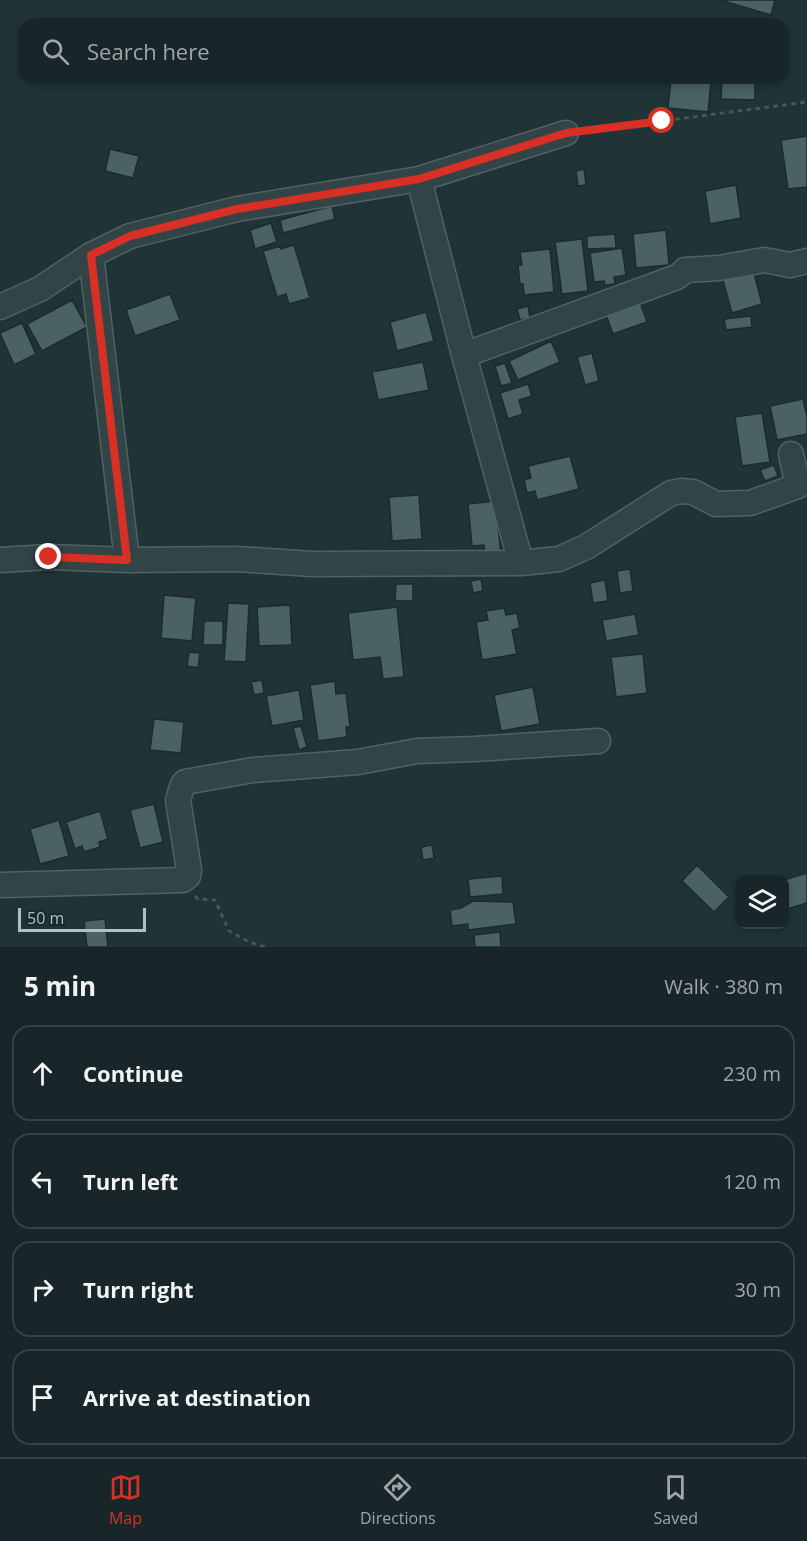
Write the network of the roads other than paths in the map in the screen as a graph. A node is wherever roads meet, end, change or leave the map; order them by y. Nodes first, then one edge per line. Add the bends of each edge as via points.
1 (566, 133) road end
2 (419, 179) junction
3 (91, 255) junction
4 (807, 261) edge
5 (0, 308) edge
6 (464, 355) junction
7 (791, 454) dead end
8 (0, 560) edge
9 (127, 560) junction
10 (521, 563) junction
11 (598, 741) dead end
12 (0, 885) edge

1 - 2 street
2 - 3 street via 237,209 130,236
2 - 6 street
3 - 5 street via 40,289
3 - 9 street
4 - 6 street via 789,265 764,260 685,270 676,277
6 - 10 street
7 - 10 street via 798,486 750,503 717,504 693,492 671,493 586,547 559,559
8 - 9 street
9 - 10 street
11 - 12 street via 417,751 358,762 253,770 185,782 178,800 189,870 183,880

